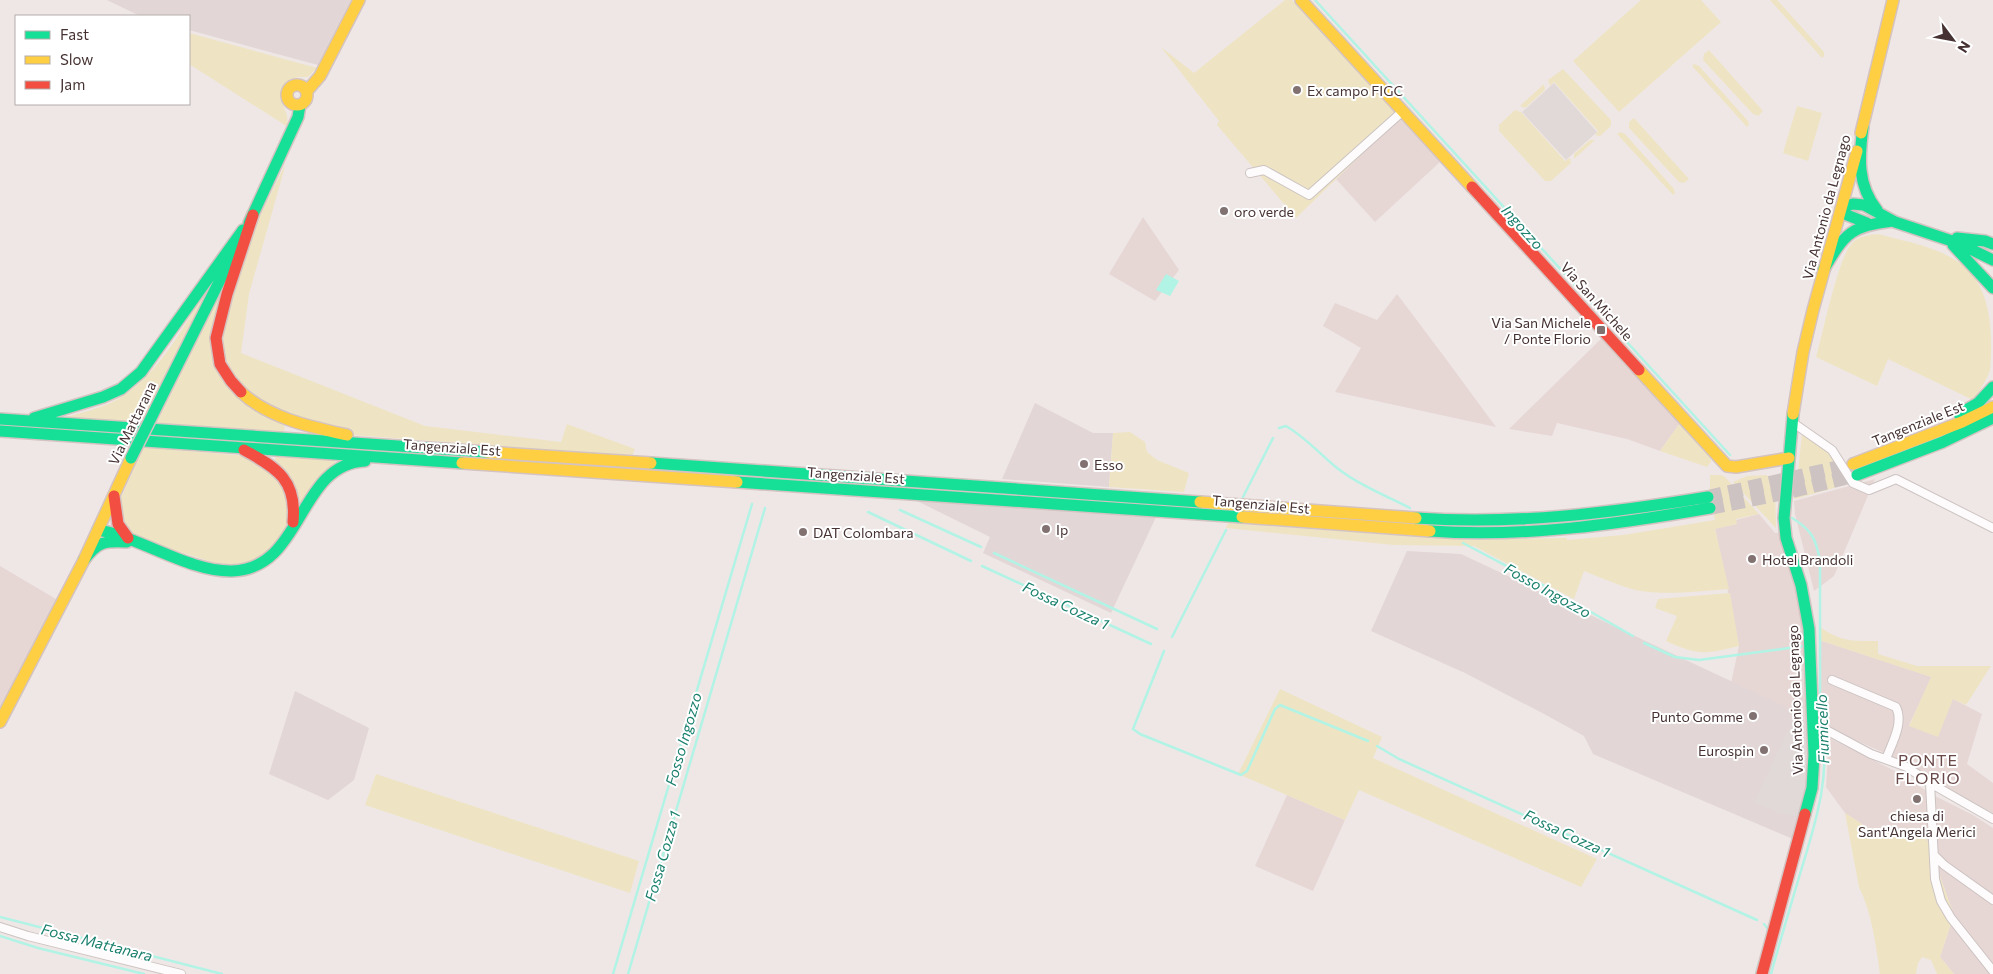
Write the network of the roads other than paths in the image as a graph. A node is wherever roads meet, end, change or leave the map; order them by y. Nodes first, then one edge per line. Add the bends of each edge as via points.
1 (359, 0) edge
2 (1301, 0) edge
3 (1893, 0) edge
4 (328, 62) junction
5 (295, 84) junction
6 (307, 91) junction
7 (288, 101) junction
8 (300, 105) junction
9 (1403, 111) junction
10 (1863, 127) junction
11 (290, 136) junction
12 (1250, 173) dead end
13 (1842, 206) junction
14 (1878, 211) junction
15 (253, 215) junction
16 (1893, 221) junction
17 (1867, 224) junction
18 (1940, 236) junction
19 (1993, 244) edge
20 (1993, 260) edge
21 (1824, 269) junction
22 (1993, 288) edge
23 (1993, 387) edge
24 (1993, 407) edge
25 (1993, 418) edge
26 (0, 419) edge
27 (26, 421) junction
28 (1792, 422) junction
29 (0, 431) edge
30 (401, 446) junction
31 (239, 447) junction
32 (1878, 455) junction
33 (1789, 458) junction
34 (426, 460) junction
35 (114, 496) junction
36 (292, 528) junction
37 (1993, 528) edge
38 (98, 530) junction
39 (110, 541) junction
40 (135, 542) junction
41 (84, 560) junction
42 (1832, 680) dead end
43 (0, 722) edge
44 (1816, 727) junction
45 (1886, 759) junction
46 (1930, 783) junction
47 (1993, 819) edge
48 (1934, 855) junction
49 (1993, 900) edge
50 (0, 927) edge
51 (1993, 971) edge
52 (181, 974) edge
53 (1762, 974) edge

1 - 4 main road
2 - 9 main road, Via San Michele
3 - 10 main road, Via Antonio da Legnago
4 - 5 main road via 308,80
4 - 6 main road
5 - 6 main road
5 - 7 main road via 286,92
6 - 8 main road via 306,99
7 - 8 main road
7 - 11 main road, Via Mattarana
8 - 11 main road, Via Mattarana
9 - 12 street via 1309,195 1264,170
9 - 33 main road, Via San Michele via 1727,466
10 - 13 main road, Via Antonio da Legnago
10 - 14 main road via 1859,155 1861,179 1868,200
11 - 15 main road, Via Mattarana
13 - 14 main road via 1850,203
13 - 17 main road via 1847,215
13 - 21 main road, Via Antonio da Legnago
14 - 16 main road
15 - 27 main road via 141,372 103,397
15 - 30 main road via 235,266 216,341 216,353 228,381 249,399 283,416 321,430
15 - 35 main road, Via Mattarana, bridge
16 - 17 main road
16 - 18 main road
17 - 21 main road via 1842,240
18 - 19 main road
18 - 20 main road
18 - 22 main road via 1964,255
21 - 28 main road, Via Antonio da Legnago via 1803,352
23 - 32 main road via 1986,397 1967,411 1909,435
24 - 32 main road, Tangenziale Est
25 - 32 main road, Tangenziale Est via 1915,453 1855,469
26 - 27 main road, Tangenziale Est
27 - 30 main road, Tangenziale Est
28 - 33 main road, Via Antonio da Legnago
28 - 37 street via 1832,450 1853,482 1869,490 1896,479
29 - 31 main road, Tangenziale Est
30 - 34 main road, Tangenziale Est via 1456,521 1546,518 1709,503 1637,521 1549,530 1456,533
31 - 34 main road, Tangenziale Est
31 - 36 main road via 271,463 288,483 295,504
33 - 44 main road, Via Antonio da Legnago via 1784,518 1786,538 1801,585 1809,629
34 - 36 main road via 351,462 320,482
35 - 38 main road, Via Mattarana
35 - 40 main road via 118,524
36 - 40 main road via 278,552 267,561 257,567 233,571 216,569
38 - 39 main road
38 - 40 main road via 114,532
38 - 41 main road, Via Mattarana
39 - 40 main road
39 - 41 main road via 100,542
41 - 43 main road, Via Mattarana
42 - 45 street via 1896,707 1898,722
44 - 45 street
44 - 53 main road, Via Antonio da Legnago via 1812,788
45 - 46 street via 1907,767
46 - 47 street
46 - 48 street
48 - 49 street
48 - 51 street via 1935,879 1945,909
50 - 52 street

